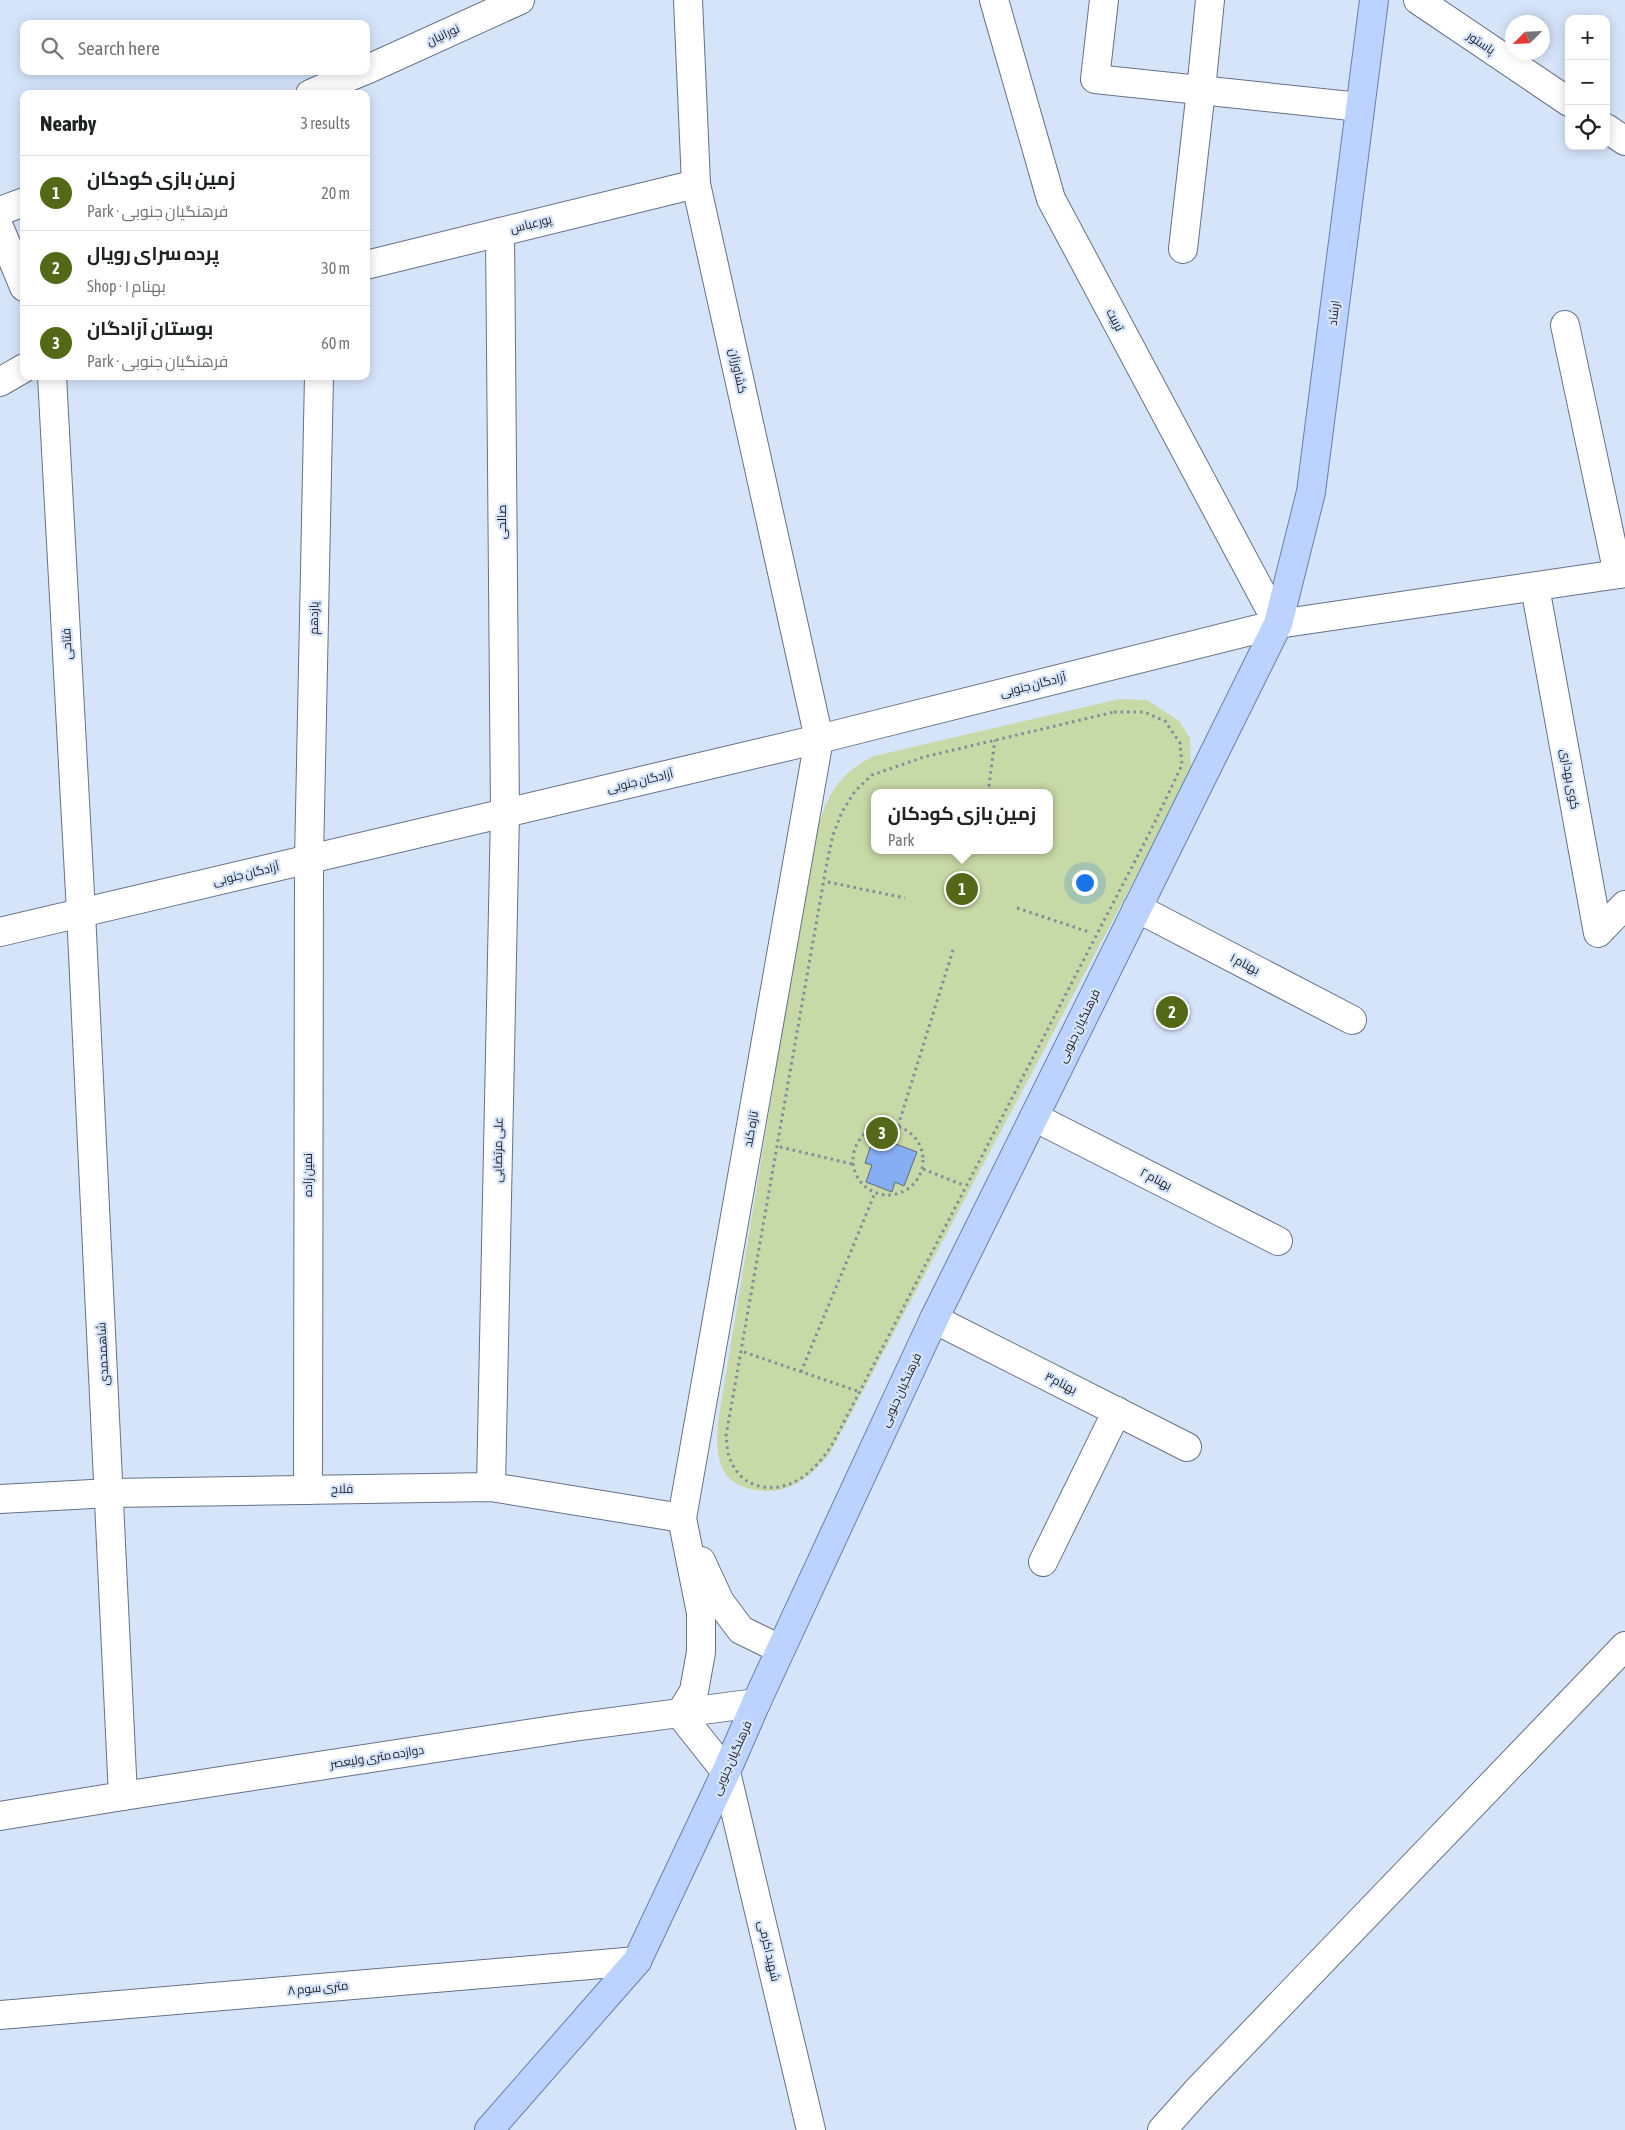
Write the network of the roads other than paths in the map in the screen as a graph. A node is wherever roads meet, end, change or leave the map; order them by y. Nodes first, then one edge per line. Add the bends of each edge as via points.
1 (520, 0) edge
2 (688, 0) edge
3 (994, 0) edge
4 (1104, 0) edge
5 (1210, 0) edge
6 (1374, 0) edge
7 (1418, 0) edge
8 (370, 69) edge
9 (355, 75) edge
10 (320, 90) edge
11 (1202, 90) junction
12 (1565, 99) edge
13 (1360, 107) junction
14 (1610, 131) edge
15 (1625, 141) edge
16 (696, 184) junction
17 (20, 204) edge
18 (0, 211) edge
19 (0, 229) edge
20 (500, 232) junction
21 (1183, 248) dead end
22 (370, 265) edge
23 (20, 277) edge
24 (1565, 325) dead end
25 (20, 370) edge
26 (52, 380) edge
27 (319, 380) edge
28 (0, 382) edge
29 (1622, 574) edge
30 (1536, 587) junction
31 (1278, 624) junction
32 (819, 739) junction
33 (505, 813) junction
34 (309, 860) junction
35 (1625, 905) edge
36 (1137, 908) junction
37 (82, 912) junction
38 (0, 932) edge
39 (1352, 1020) dead end
40 (1034, 1118) junction
41 (1278, 1241) dead end
42 (934, 1319) junction
43 (1117, 1411) junction
44 (1187, 1448) dead end
45 (491, 1487) junction
46 (308, 1490) junction
47 (110, 1493) junction
48 (0, 1499) edge
49 (682, 1518) junction
50 (1043, 1562) dead end
51 (1625, 1646) edge
52 (780, 1649) junction
53 (756, 1703) junction
54 (680, 1714) junction
55 (726, 1772) junction
56 (123, 1796) junction
57 (0, 1816) edge
58 (637, 1961) junction
59 (0, 2015) edge
60 (489, 2130) edge
61 (811, 2130) edge
62 (1162, 2130) edge

1 - 8 street, نورانیان
2 - 16 street, کشاورزان
3 - 31 street, تربیت via 1050,199
4 - 11 street via 1095,79
5 - 11 street
6 - 13 main road, ارشاد
7 - 12 street, پاستور
9 - 10 street, نورانیان
11 - 13 street
11 - 21 street
13 - 31 main road, ارشاد via 1311,492
14 - 15 street
16 - 20 street, پورعباس
16 - 32 street, کشاورزان
17 - 18 street
19 - 23 street
20 - 22 street, پورعباس
20 - 33 street, صالحی
24 - 29 street
25 - 28 street
26 - 37 street, فتاحی
27 - 34 street, یازدهم
29 - 30 street, آزادگان جنوبی
30 - 31 street, آزادگان جنوبی
30 - 35 street, کوی بهداری via 1598,934
31 - 32 street, آزادگان جنوبی
31 - 36 main road, فرهنگیان جنوبی
32 - 33 street, آزادگان جنوبی
32 - 49 street, تازه کند
33 - 34 street, آزادگان جنوبی
33 - 45 street, علی مرتضایی
34 - 37 street, آزادگان جنوبی
34 - 46 street, نمین زاده
36 - 39 street, بهنام ۱
36 - 40 main road, فرهنگیان جنوبی
37 - 38 street, آزادگان جنوبی
37 - 47 street, شاهمحمدی
40 - 41 street, بهنام ۲
40 - 42 main road, فرهنگیان جنوبی
42 - 43 street, بهنام۳
42 - 52 main road, فرهنگیان جنوبی
43 - 44 street, بهنام۳
43 - 50 street
45 - 46 street, فلاح
45 - 49 street, فلاح
46 - 47 street, فلاح
47 - 48 street, فلاح
47 - 56 street, شاهمحمدی
49 - 52 street via 720,1602 730,1616 741,1630
49 - 54 street via 700,1613 701,1652 694,1690
51 - 62 street
52 - 53 main road, فرهنگیان جنوبی
53 - 54 street, دوازده متری ولیعصر
53 - 55 main road, فرهنگیان جنوبی
54 - 55 street
54 - 56 street, دوازده متری ولیعصر
55 - 58 main road, فرهنگیان جنوبی
55 - 61 street, شهید اکرمی
56 - 57 street, دوازده متری ولیعصر
58 - 59 street, ۸ متری سوم
58 - 60 main road, فرهنگیان جنوبی

